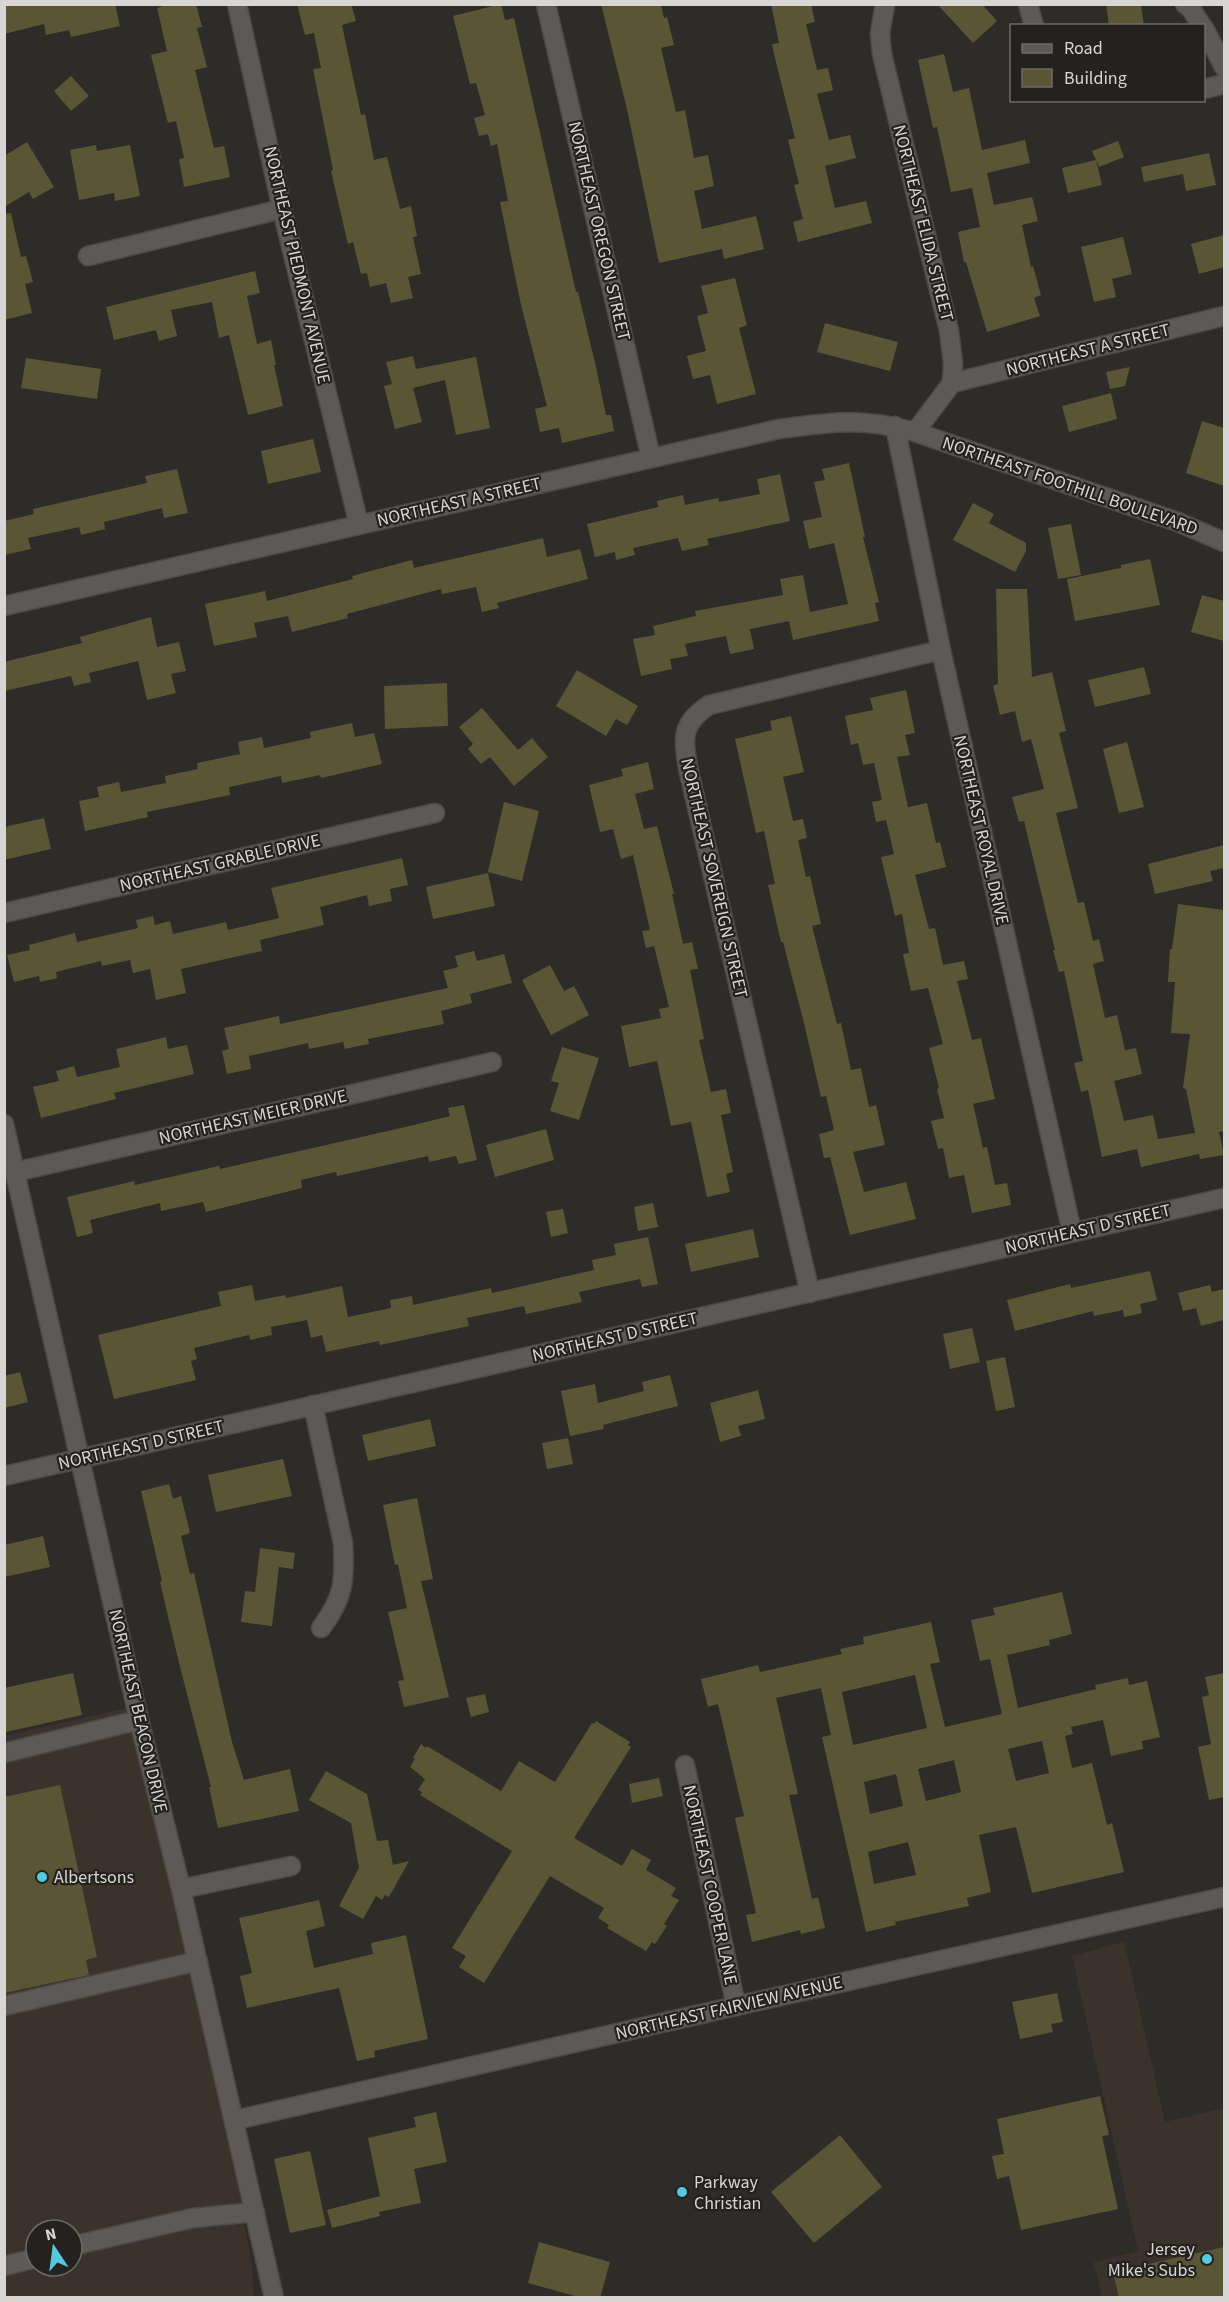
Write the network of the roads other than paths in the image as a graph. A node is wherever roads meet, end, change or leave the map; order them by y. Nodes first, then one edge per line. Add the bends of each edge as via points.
1 (237, 4) edge
2 (546, 4) edge
3 (885, 4) edge
4 (1028, 4) edge
5 (1185, 4) edge
6 (1033, 24) edge
7 (1201, 24) edge
8 (1205, 31) edge
9 (1224, 67) edge
10 (1224, 84) edge
11 (1205, 89) edge
12 (282, 209) junction
13 (88, 256) dead end
14 (1224, 316) edge
15 (952, 383) junction
16 (895, 426) junction
17 (915, 432) junction
18 (651, 458) junction
19 (359, 525) junction
20 (1224, 542) edge
21 (4, 606) edge
22 (941, 650) junction
23 (435, 813) dead end
24 (4, 913) edge
25 (492, 1062) dead end
26 (4, 1124) edge
27 (8, 1153) edge
28 (15, 1172) junction
29 (1224, 1198) edge
30 (1072, 1232) junction
31 (810, 1293) junction
32 (313, 1405) junction
33 (80, 1459) junction
34 (4, 1476) edge
35 (321, 1628) dead end
36 (139, 1720) junction
37 (4, 1753) edge
38 (685, 1765) dead end
39 (291, 1866) dead end
40 (181, 1889) junction
41 (1224, 1897) edge
42 (198, 1961) junction
43 (4, 2006) edge
44 (736, 2006) junction
45 (235, 2120) junction
46 (255, 2212) junction
47 (84, 2243) edge
48 (24, 2261) edge
49 (4, 2266) edge
50 (274, 2298) edge

1 - 12 street, NORTHEAST PIEDMONT AVENUE
2 - 18 street, NORTHEAST OREGON STREET
3 - 15 street, NORTHEAST ELIDA STREET via 880,34 882,54 949,332
4 - 6 street
5 - 7 street
8 - 9 street
10 - 11 street
12 - 13 street
12 - 19 street, NORTHEAST PIEDMONT AVENUE
14 - 15 street, NORTHEAST A STREET
15 - 17 street
16 - 17 street, NORTHEAST A STREET
16 - 18 street, NORTHEAST A STREET via 823,423
16 - 22 street, NORTHEAST ROYAL DRIVE
17 - 20 street, NORTHEAST FOOTHILL BOULEVARD via 1178,522
18 - 19 street, NORTHEAST A STREET
19 - 21 street, NORTHEAST A STREET
22 - 30 street, NORTHEAST ROYAL DRIVE
22 - 31 street, NORTHEAST SOVEREIGN STREET via 709,705 694,715 686,728 688,768
23 - 24 street, NORTHEAST GRABLE DRIVE
25 - 28 street, NORTHEAST MEIER DRIVE
26 - 27 street, NORTHEAST BEACON DRIVE
27 - 28 street, NORTHEAST BEACON DRIVE
28 - 33 street, NORTHEAST BEACON DRIVE
29 - 30 street, NORTHEAST D STREET
30 - 31 street, NORTHEAST D STREET
31 - 32 street, NORTHEAST D STREET
32 - 33 street, NORTHEAST D STREET
32 - 35 street via 343,1543 344,1564 335,1610
33 - 34 street, NORTHEAST D STREET
33 - 36 street, NORTHEAST BEACON DRIVE
36 - 37 street
36 - 40 street, NORTHEAST BEACON DRIVE
38 - 44 street, NORTHEAST COOPER LANE
39 - 40 street
40 - 42 street, NORTHEAST BEACON DRIVE
41 - 44 street, NORTHEAST FAIRVIEW AVENUE
42 - 43 street
42 - 45 street, NORTHEAST BEACON DRIVE
44 - 45 street, NORTHEAST FAIRVIEW AVENUE
45 - 46 street, NORTHEAST BEACON DRIVE
46 - 47 street via 193,2218
46 - 50 street, NORTHEAST BEACON DRIVE
48 - 49 street

